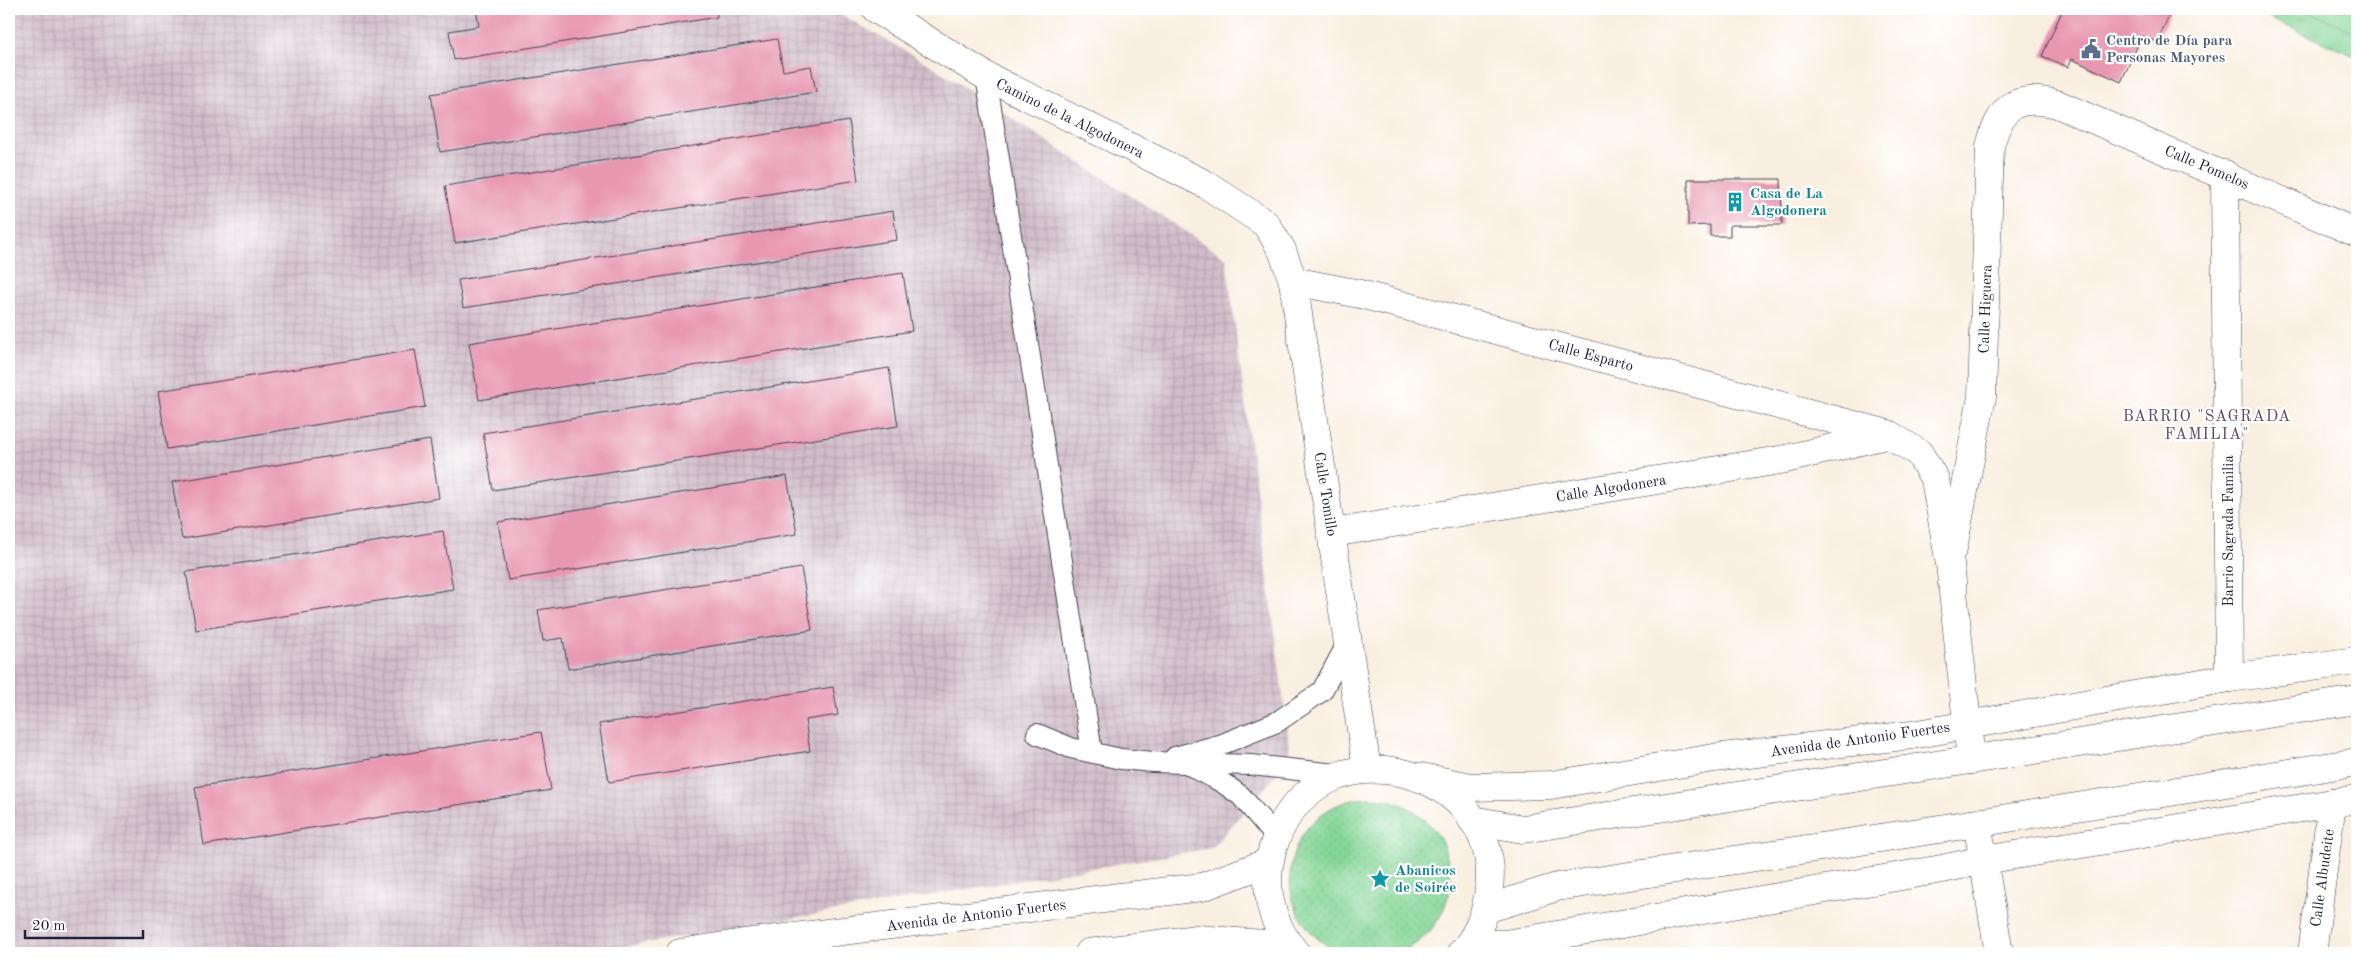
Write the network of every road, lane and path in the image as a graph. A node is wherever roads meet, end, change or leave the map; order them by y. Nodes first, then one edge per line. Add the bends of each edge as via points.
1 (876, 9) edge
2 (986, 76) junction
3 (2057, 104) joint
4 (2225, 174) junction
5 (1266, 224) joint
6 (2357, 233) edge
7 (1293, 281) junction
8 (1888, 434) junction
9 (1332, 533) junction
10 (1950, 564) junction
11 (1348, 642) junction
12 (2357, 661) edge
13 (2229, 678) junction
14 (2357, 700) edge
15 (1967, 725) junction
16 (1037, 734) dead end
17 (1092, 752) junction
18 (1970, 760) junction
19 (1153, 762) junction
20 (2357, 762) edge
21 (1184, 763) junction
22 (1367, 769) junction
23 (1336, 774) junction
24 (1422, 777) junction
25 (2345, 801) edge
26 (1472, 820) junction
27 (1977, 822) junction
28 (1272, 849) junction
29 (1984, 860) junction
30 (1486, 909) junction
31 (1465, 949) edge
32 (1292, 950) edge
33 (680, 953) edge
34 (1089, 953) edge
35 (1999, 953) edge
36 (2312, 953) edge

1 - 2 street, Camino de la Algodonera
2 - 5 street, Camino de la Algodonera via 1207,185
2 - 17 lane
3 - 4 street, Calle Pomelos
3 - 10 street, Calle Higuera via 2039,100 2014,104 2004,111 1996,124 1990,146 1982,397
4 - 6 street, Calle Pomelos
4 - 13 street, Barrio Sagrada Familia
5 - 7 street, Calle Tomillo via 1282,250
7 - 8 street, Calle Esparto via 1360,294
7 - 9 street, Calle Tomillo
8 - 9 street, Calle Algodonera via 1786,460
8 - 10 street, Calle Higuera via 1919,453 1935,480
9 - 11 street, Calle Tomillo
10 - 15 street, Calle Higuera
11 - 19 lane via 1322,691 1277,722 1220,745
11 - 22 street, Calle Tomillo
12 - 13 street, Avenida de Antonio Fuertes
13 - 15 street, Avenida de Antonio Fuertes
14 - 18 street
15 - 18 street, Calle Higuera
15 - 24 street, Avenida de Antonio Fuertes via 1912,736 1714,758 1552,784 1472,787
16 - 17 lane via 1071,748
17 - 19 lane
18 - 26 street via 1523,829
19 - 21 lane
20 - 27 street
21 - 23 lane via 1251,765
21 - 28 lane via 1241,796
22 - 23 street
22 - 24 street via 1395,770
23 - 28 street via 1306,795 1289,814
24 - 26 street via 1441,788
25 - 29 street
25 - 36 street, Calle Albudeite
26 - 30 street via 1488,863 1490,886
27 - 29 street
27 - 30 street via 1557,887
28 - 32 street via 1267,884 1270,906
28 - 33 street, Avenida de Antonio Fuertes via 1202,887
29 - 31 street
29 - 35 street
30 - 31 street
32 - 34 street via 1197,939

